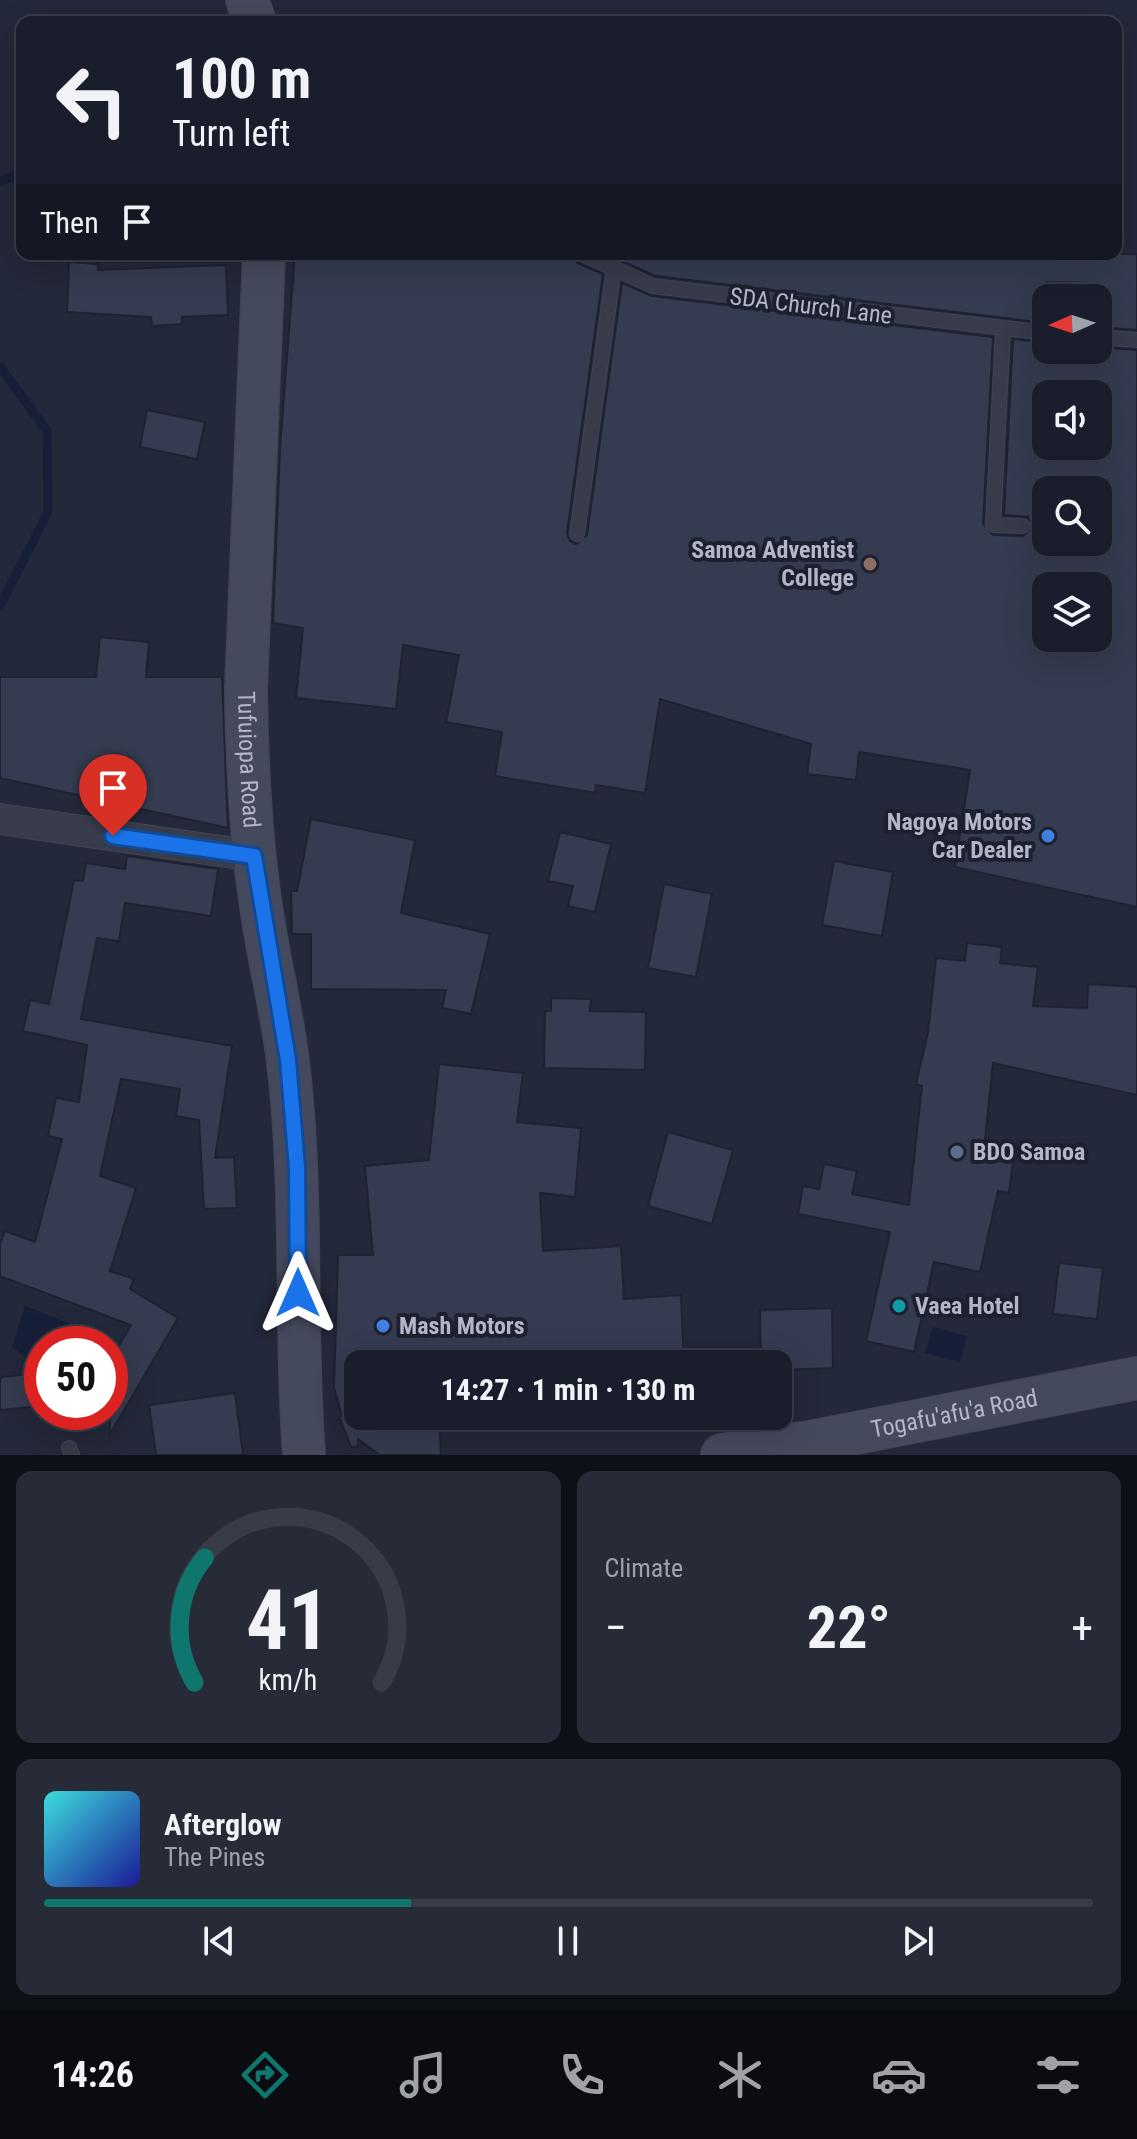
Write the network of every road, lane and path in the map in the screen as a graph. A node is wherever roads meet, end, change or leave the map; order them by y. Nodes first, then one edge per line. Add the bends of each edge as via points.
1 (264, 260) edge
2 (596, 260) edge
3 (614, 268) junction
4 (1003, 330) junction
5 (1032, 332) edge
6 (1112, 338) edge
7 (1137, 340) edge
8 (1023, 526) dead end
9 (577, 534) dead end
10 (0, 819) edge
11 (254, 856) junction
12 (1137, 1378) edge
13 (298, 1386) junction
14 (276, 1455) edge
15 (304, 1455) edge
16 (331, 1455) edge
17 (722, 1455) edge

1 - 11 main road, Tufuiopa Road via 246,689
2 - 3 lane, SDA Church Lane
3 - 4 lane, SDA Church Lane via 653,286
3 - 9 lane
4 - 5 lane, SDA Church Lane
4 - 8 lane via 993,525
6 - 7 lane
10 - 11 street
11 - 13 main road, Tufuiopa Road via 288,1060 297,1168
12 - 17 main road, Togafu'afu'a Road
13 - 14 main road
13 - 15 main road, Tufuiopa Road
13 - 16 main road

